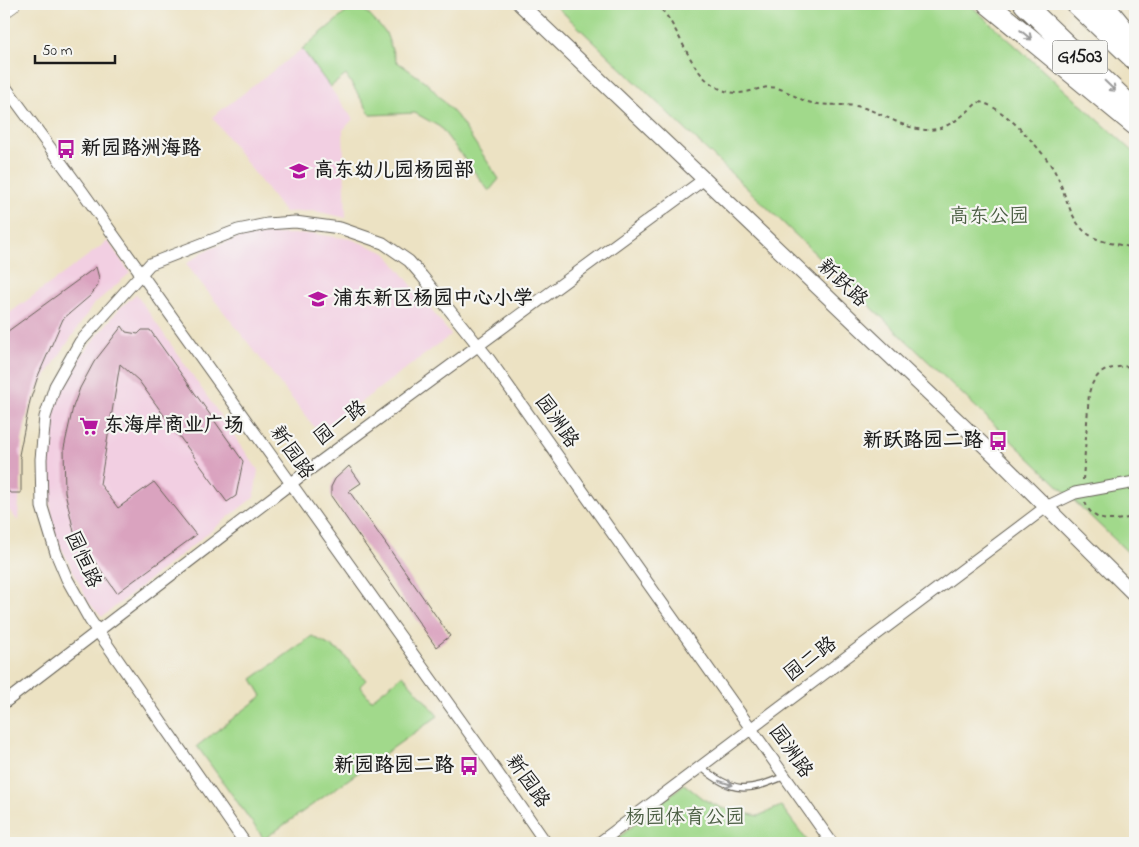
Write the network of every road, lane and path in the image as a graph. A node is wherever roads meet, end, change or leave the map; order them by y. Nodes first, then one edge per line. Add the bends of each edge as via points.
1 (11, 4) edge
2 (520, 4) edge
3 (656, 4) edge
4 (988, 4) edge
5 (1024, 4) edge
6 (1076, 4) edge
7 (1103, 4) edge
8 (4, 9) edge
9 (1135, 43) edge
10 (1135, 60) edge
11 (4, 85) edge
12 (1135, 110) edge
13 (1135, 125) edge
14 (703, 180) junction
15 (1135, 249) edge
16 (141, 273) junction
17 (477, 346) junction
18 (1135, 366) edge
19 (1135, 482) edge
20 (290, 484) junction
21 (1084, 491) junction
22 (1046, 507) junction
23 (1135, 517) edge
24 (1135, 595) edge
25 (99, 632) junction
26 (4, 703) edge
27 (751, 729) junction
28 (701, 767) junction
29 (785, 776) junction
30 (246, 843) edge
31 (546, 843) edge
32 (599, 843) edge
33 (832, 843) edge

1 - 8 main road
2 - 14 street, 新跃路
3 - 15 path via 674,24 702,77 732,93 776,88 810,103 860,107 928,130 943,128 978,102 996,107 1041,151 1054,171 1076,221 1086,234 1102,242
4 -> 13 highway
5 -> 12 highway, G1503
6 - 10 highway, G1503
7 - 9 highway
11 - 16 street, 新园路
14 - 17 street, 园一路
14 - 22 street, 新跃路
16 - 17 street, 园洲路 via 164,257 238,230 295,222 340,228 383,243 408,261
16 - 20 street, 新园路
16 - 25 street, 园恒路 via 80,342 55,386 45,417 41,459 42,507 67,579
17 - 20 street, 园一路
17 - 27 street, 园洲路
18 - 21 path via 1115,367 1092,380
19 - 21 street, 园二路
20 - 25 street, 园一路
20 - 31 street, 新园路
21 - 22 street, 园二路
21 - 23 path via 1085,504 1092,515 1105,521
22 - 24 street, 新跃路
22 - 27 street, 园二路
25 - 26 street, 园一路
25 - 30 street, 园恒路
27 - 28 street, 园二路
27 - 29 street, 园洲路
28 -> 29 lane via 719,781 742,788 756,788
28 - 32 street, 园二路
29 - 33 street, 园洲路

